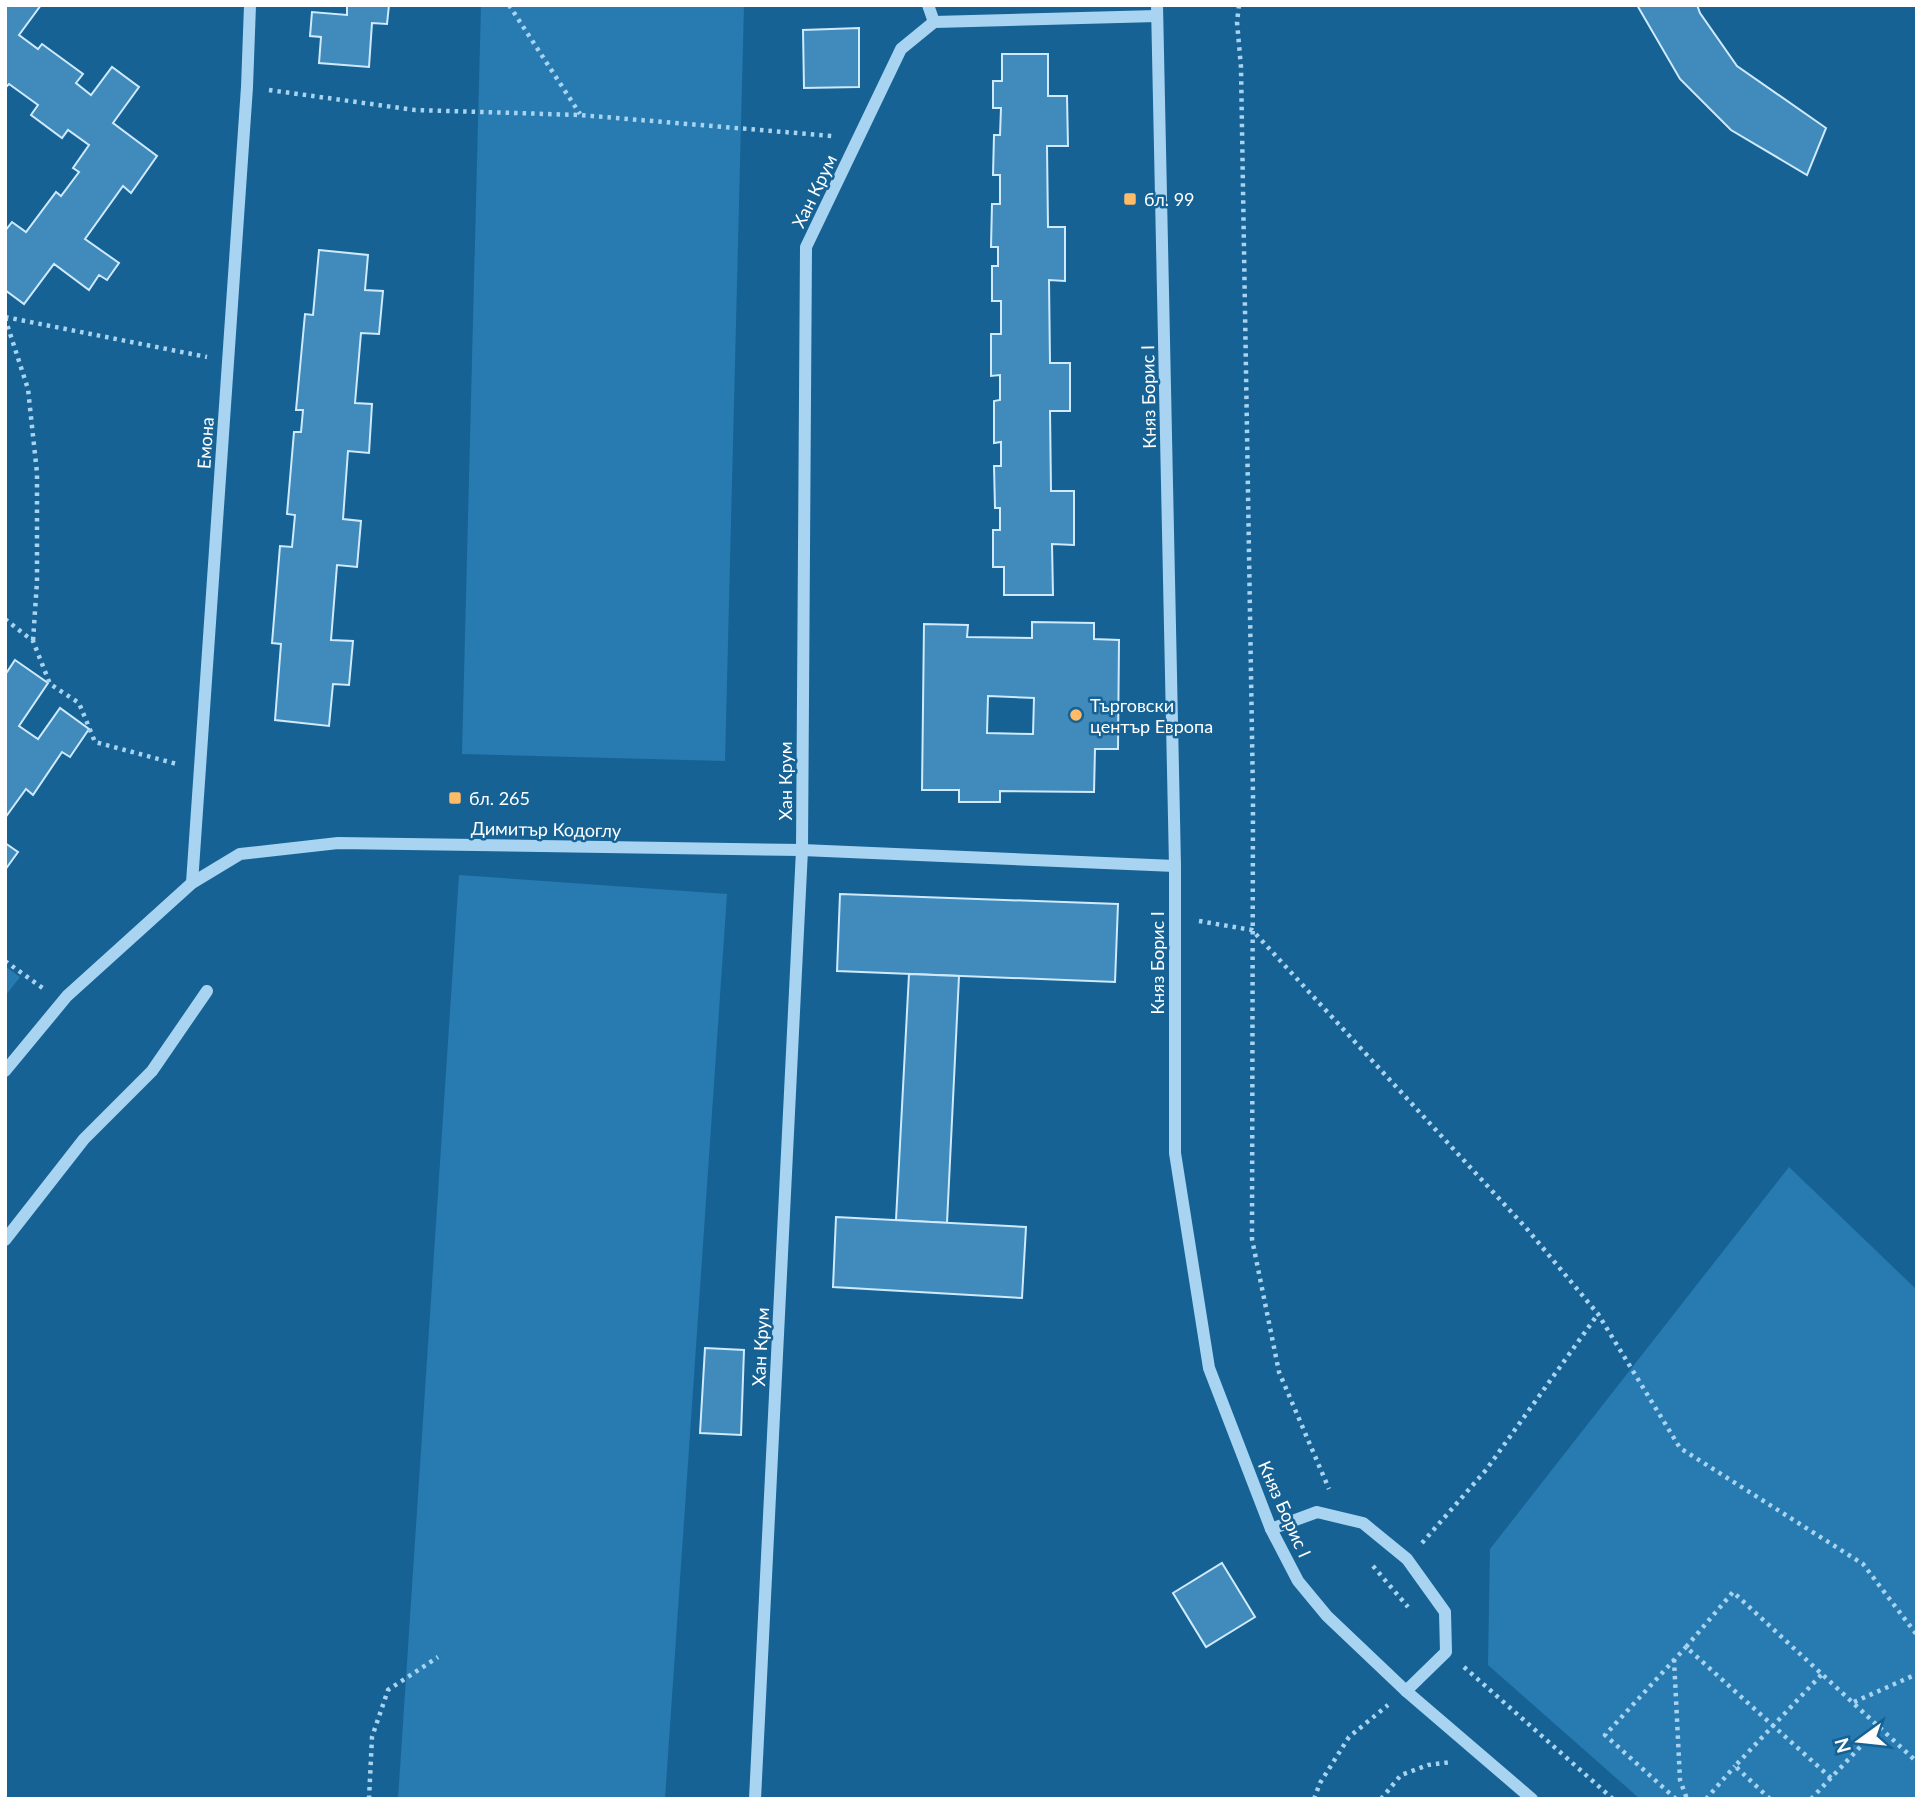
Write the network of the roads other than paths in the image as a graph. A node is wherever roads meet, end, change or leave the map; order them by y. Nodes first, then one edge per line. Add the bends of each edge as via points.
1 (250, 5) edge
2 (928, 5) edge
3 (1157, 11) edge
4 (934, 22) junction
5 (802, 850) junction
6 (1175, 866) junction
7 (192, 883) junction
8 (207, 991) dead end
9 (5, 1071) edge
10 (5, 1240) edge
11 (1271, 1530) junction
12 (1406, 1691) junction
13 (755, 1799) edge
14 (1532, 1799) edge

1 - 7 street, Емона
2 - 4 street
3 - 4 street
3 - 6 street, Княз Борис I
4 - 5 street, Хан Крум via 901,49 806,247
5 - 6 street, Димитър Кодоглу
5 - 7 street, Димитър Кодоглу via 338,843 240,854
5 - 13 street, Хан Крум
6 - 11 street, Княз Борис I via 1175,1153 1209,1368
7 - 9 street, Димитър Кодоглу via 62,1002
8 - 10 street via 152,1071 84,1139
11 - 12 street, Княз Борис I via 1298,1581 1327,1616
11 - 12 street via 1317,1513 1343,1518 1363,1523 1407,1559 1444,1612 1446,1651
12 - 14 street, Княз Борис I

